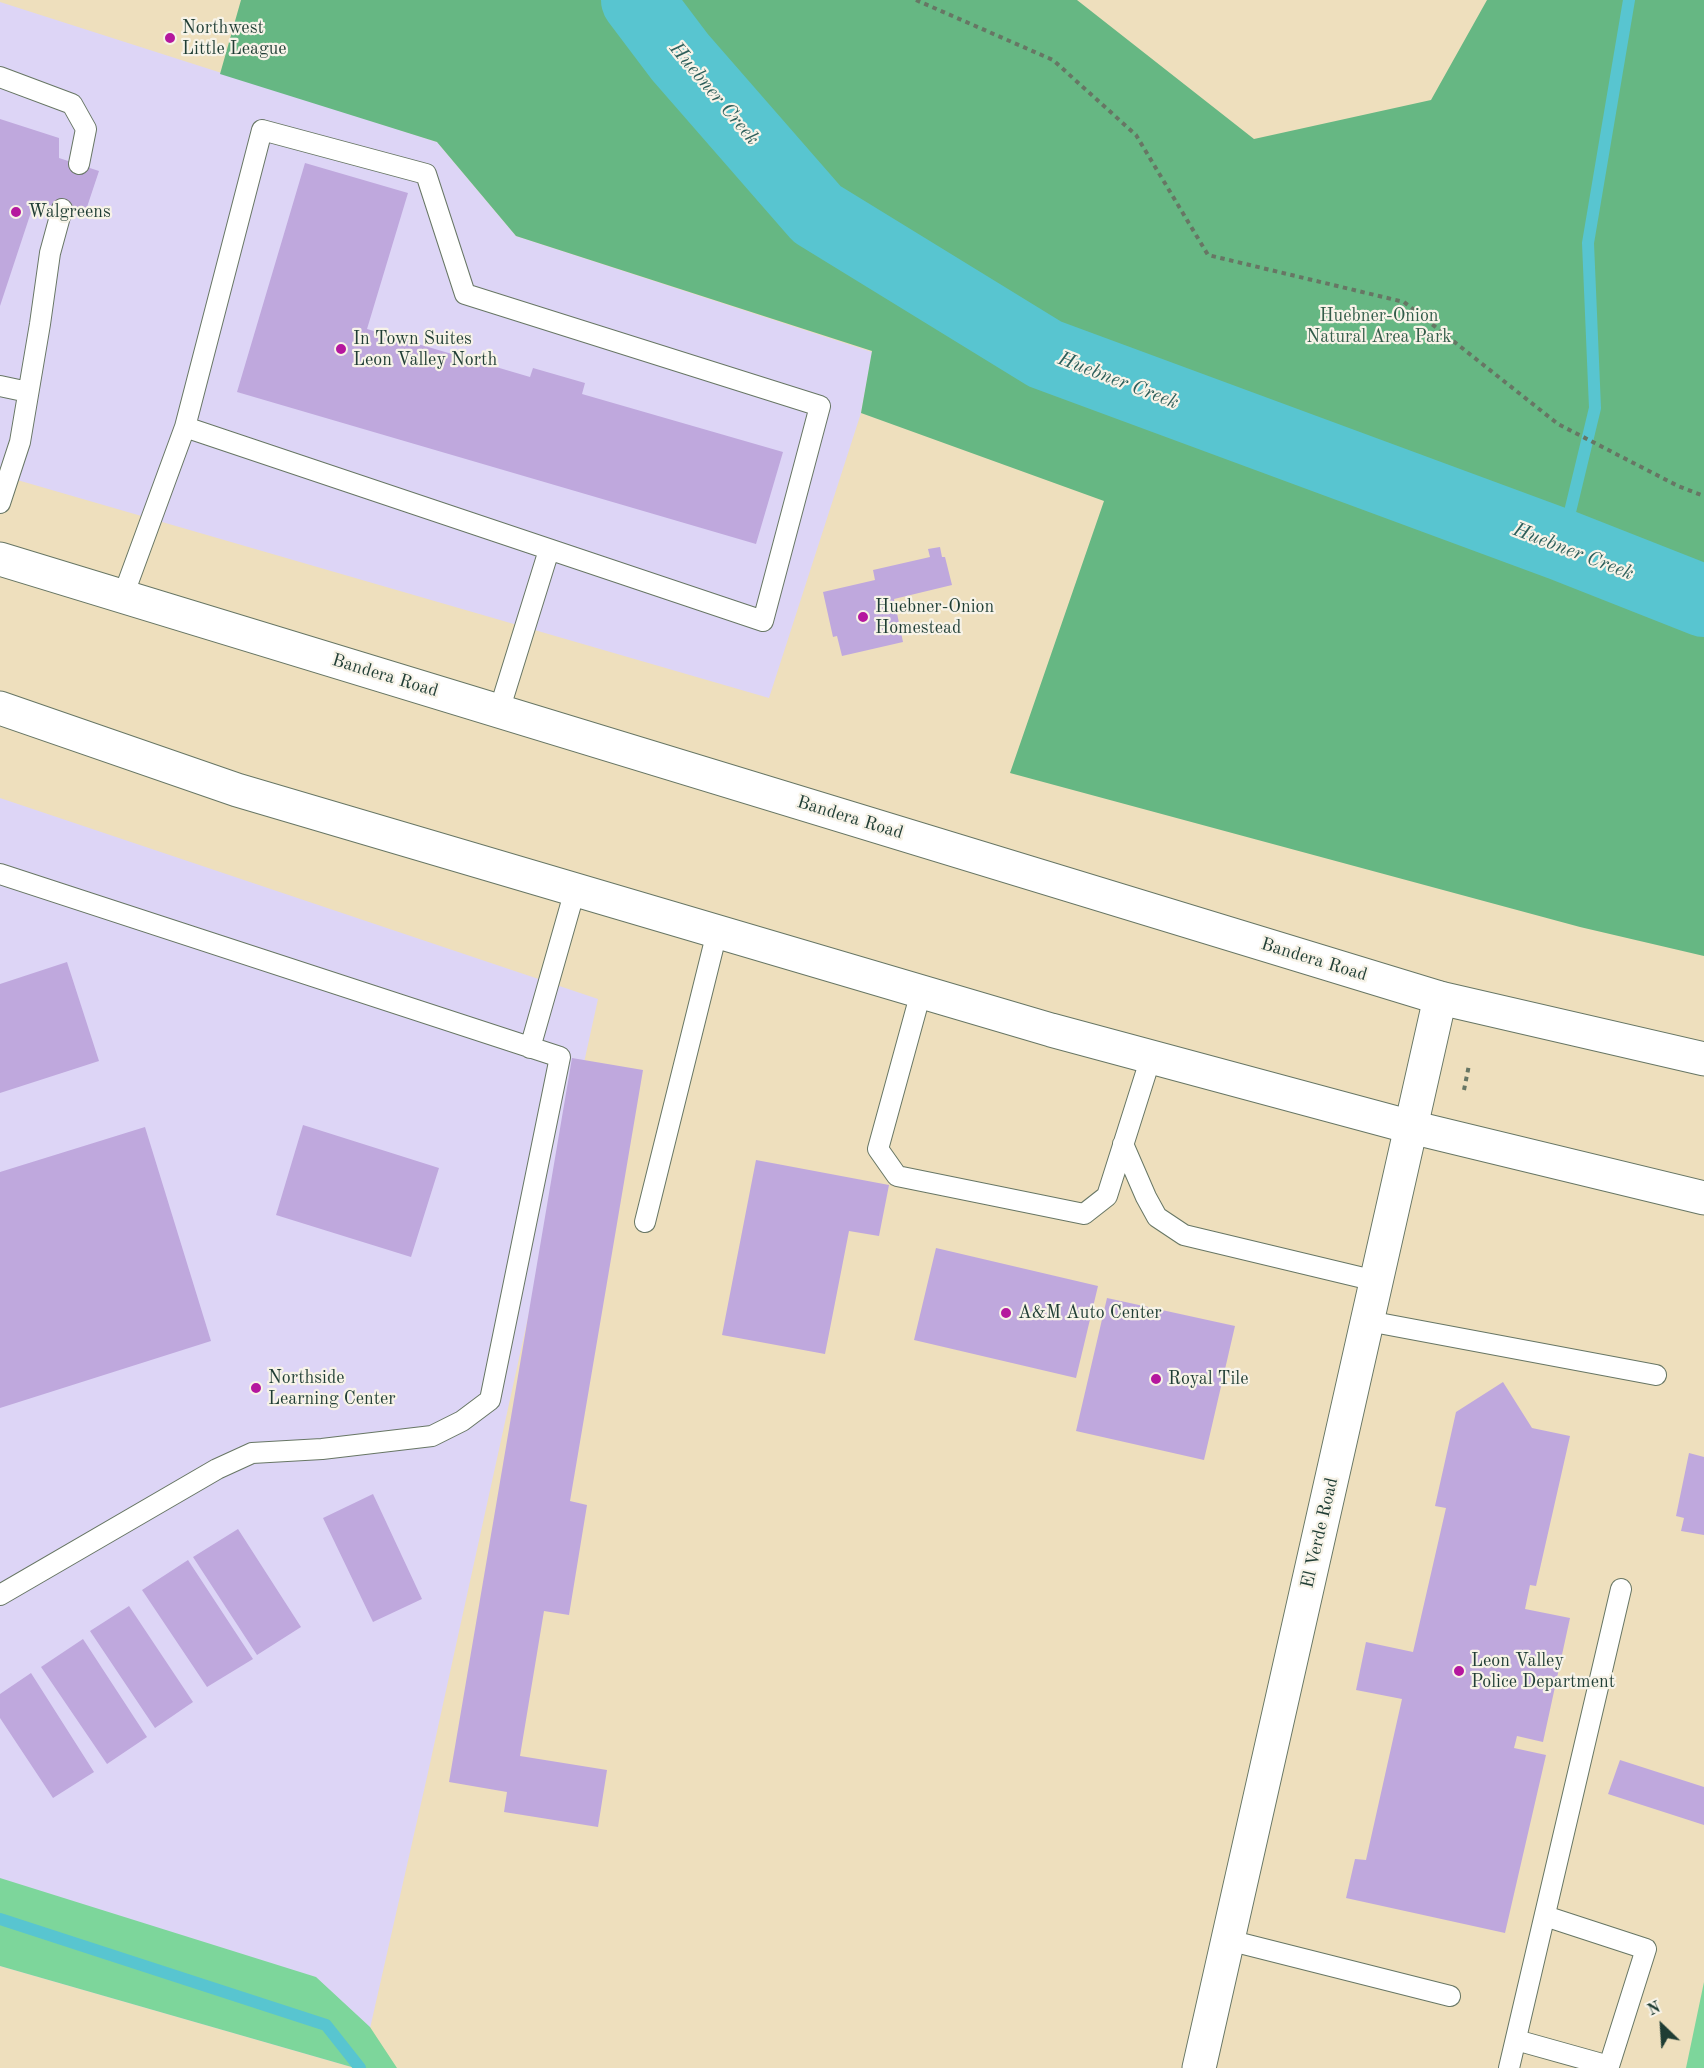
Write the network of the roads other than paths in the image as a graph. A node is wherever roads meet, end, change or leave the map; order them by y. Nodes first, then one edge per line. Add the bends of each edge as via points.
1 (0, 77) edge
2 (79, 164) dead end
3 (62, 208) dead end
4 (0, 386) edge
5 (28, 392) junction
6 (186, 427) junction
7 (0, 503) edge
8 (549, 550) junction
9 (0, 559) edge
10 (123, 596) junction
11 (500, 711) junction
12 (2, 715) edge
13 (0, 874) edge
14 (575, 890) junction
15 (717, 932) junction
16 (921, 992) junction
17 (1440, 998) junction
18 (530, 1048) junction
19 (1151, 1057) junction
20 (1704, 1059) edge
21 (1411, 1127) junction
22 (1123, 1144) junction
23 (1704, 1198) edge
24 (645, 1222) dead end
25 (1376, 1281) junction
26 (1368, 1321) junction
27 (1656, 1375) dead end
28 (1622, 1588) dead end
29 (0, 1595) edge
30 (1545, 1916) junction
31 (1228, 1940) junction
32 (1450, 1996) dead end
33 (1516, 2040) junction
34 (1199, 2068) edge
35 (1509, 2068) edge

1 - 2 lane via 72,104 86,129
3 - 5 lane via 50,253
4 - 5 lane
5 - 7 lane via 20,442
6 - 8 lane
6 - 8 lane via 262,130 426,174 465,294 820,406 763,621
6 - 10 lane
8 - 11 lane
9 - 10 main road, Bandera Road
10 - 11 main road, Bandera Road
11 - 17 main road, Bandera Road
12 - 14 main road via 237,790
13 - 18 lane
14 - 15 main road
14 - 18 lane
15 - 16 main road
15 - 24 lane
16 - 19 main road
16 - 22 lane via 878,1149 897,1176 1084,1214 1107,1196
17 - 20 main road, Bandera Road
17 - 21 main road, El Verde Road
18 - 29 lane via 560,1057 490,1400 462,1421 432,1436 252,1453
19 - 21 main road
19 - 22 lane
21 - 23 main road
21 - 25 main road, El Verde Road
22 - 25 lane via 1157,1217 1184,1235
25 - 26 main road, El Verde Road
26 - 27 lane
26 - 31 main road, El Verde Road
28 - 30 lane
30 - 33 lane
30 - 33 lane via 1646,1949 1609,2066
31 - 32 lane
31 - 34 main road, El Verde Road
33 - 35 lane

